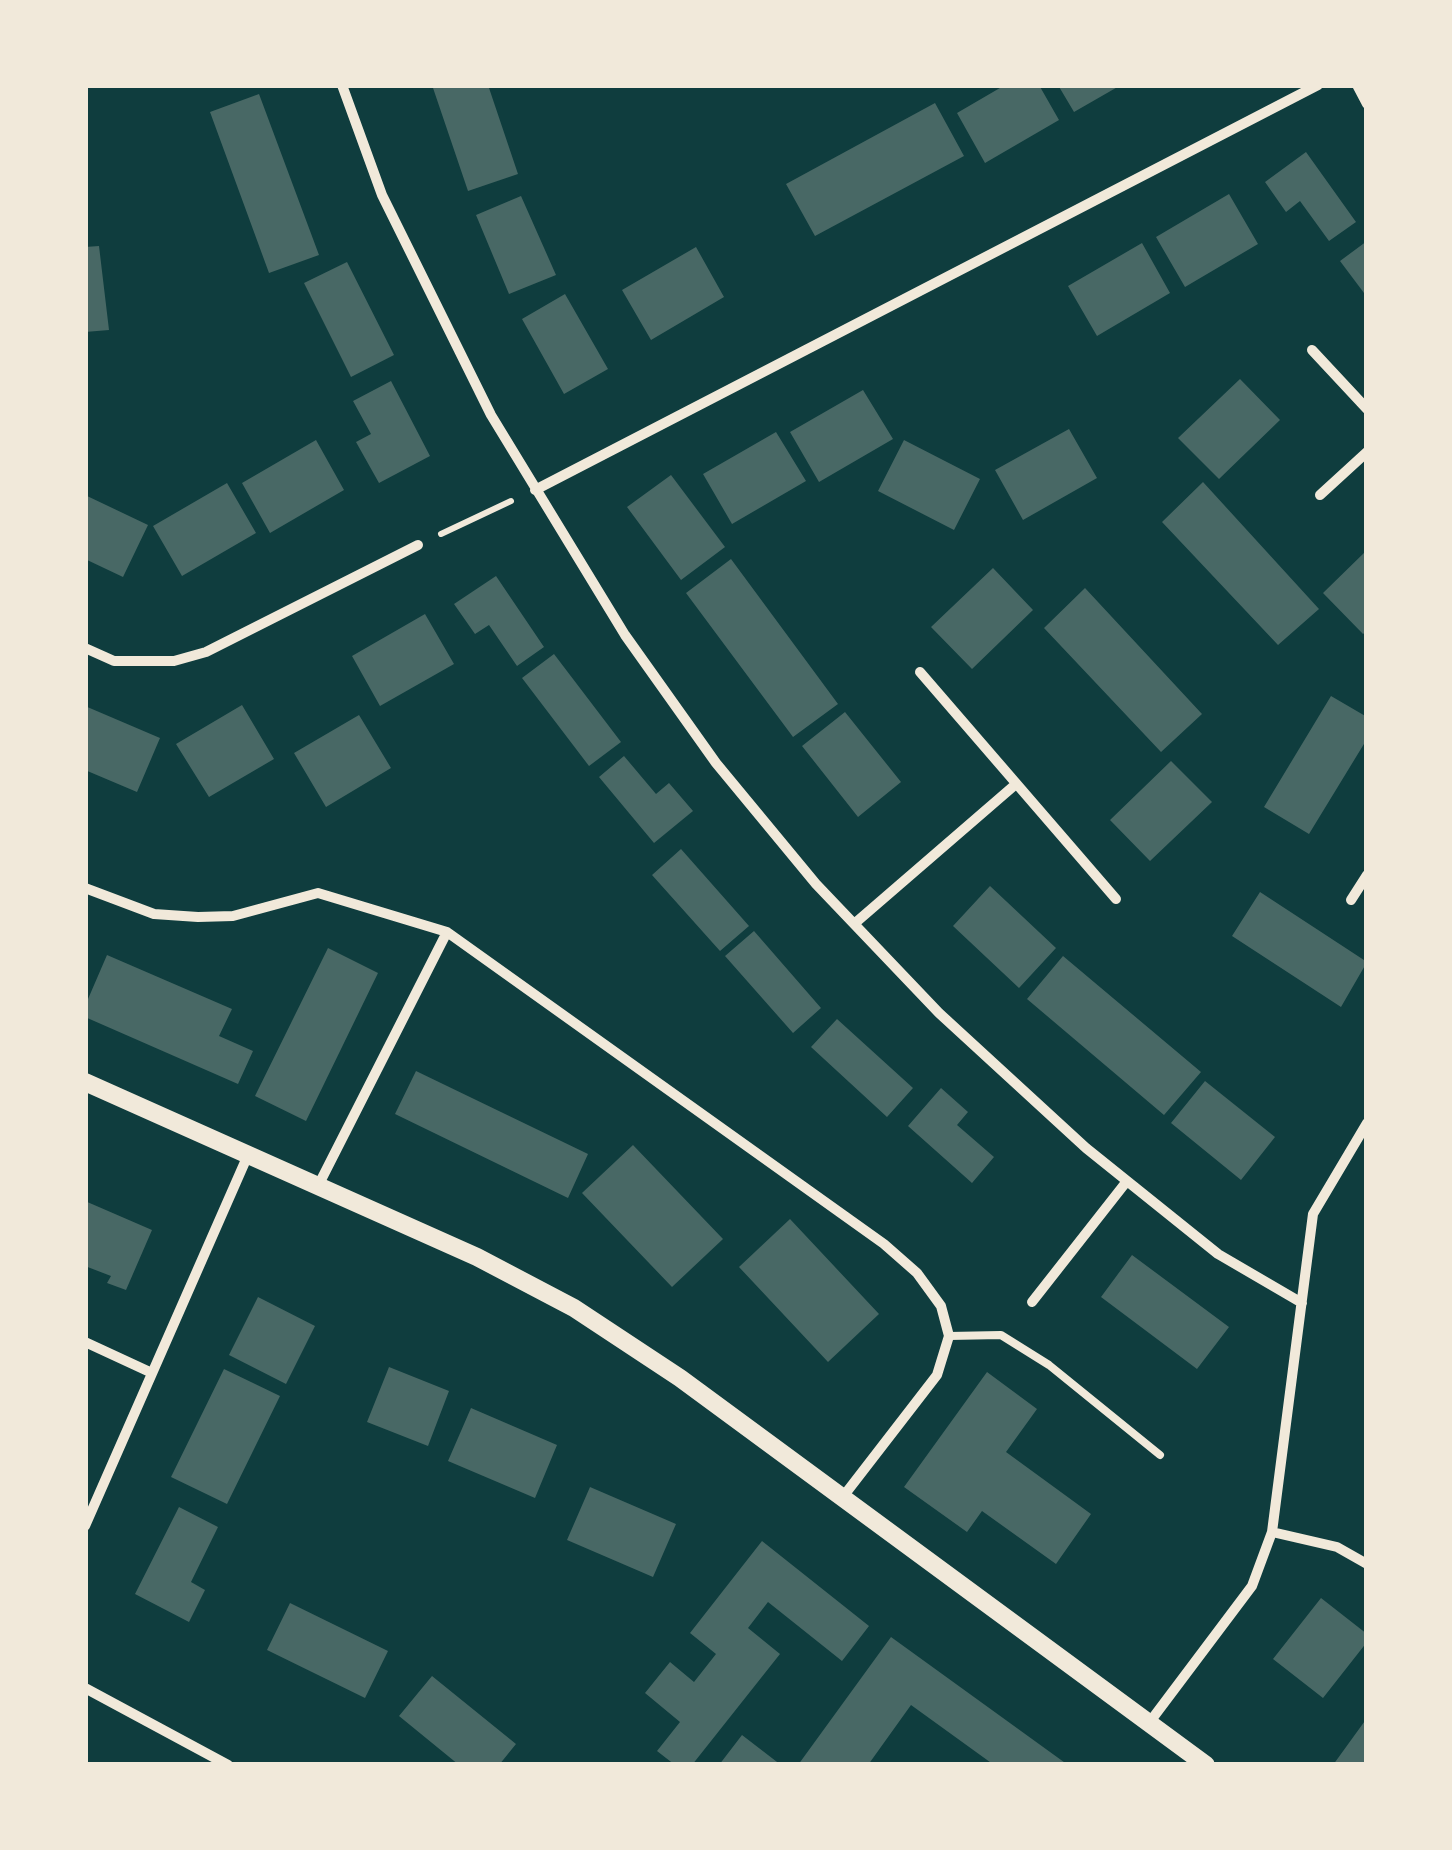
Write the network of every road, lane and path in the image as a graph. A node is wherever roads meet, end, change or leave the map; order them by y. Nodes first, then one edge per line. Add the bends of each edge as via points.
1 (342, 85) edge
2 (1318, 85) edge
3 (1356, 85) edge
4 (1367, 104) edge
5 (1312, 350) dead end
6 (1367, 410) edge
7 (1367, 452) edge
8 (535, 490) junction
9 (1320, 495) dead end
10 (418, 546) joint
11 (85, 648) edge
12 (920, 672) dead end
13 (1016, 784) junction
14 (1367, 874) edge
15 (85, 888) edge
16 (1116, 898) dead end
17 (1351, 900) dead end
18 (854, 924) junction
19 (447, 932) junction
20 (85, 1082) edge
21 (1367, 1123) edge
22 (248, 1155) junction
23 (1127, 1181) junction
24 (318, 1186) junction
25 (1032, 1302) dead end
26 (1302, 1303) junction
27 (949, 1336) junction
28 (85, 1342) edge
29 (152, 1373) junction
30 (1160, 1455) dead end
31 (842, 1498) junction
32 (85, 1526) edge
33 (1272, 1532) junction
34 (1367, 1564) edge
35 (85, 1688) edge
36 (1150, 1723) junction
37 (228, 1765) edge
38 (1206, 1765) edge

1 - 8 street via 430,299
2 - 8 street
3 - 4 street
5 - 6 street
7 - 9 street
8 - 10 path
8 - 18 street via 692,730
10 - 11 street via 174,662 114,661
12 - 13 street
13 - 16 street
13 - 18 street
14 - 17 street
15 - 19 street via 154,914 198,917 233,916 318,893
18 - 23 street via 939,1013
19 - 24 street
19 - 27 street via 884,1244 925,1284
20 - 22 street
21 - 26 street via 1313,1214
22 - 24 street
22 - 29 street
23 - 25 street
23 - 26 street via 1218,1254
24 - 31 street via 574,1308
26 - 33 street
27 - 30 lane via 1001,1335
27 - 31 street via 937,1375
28 - 29 street
29 - 32 street
31 - 36 street
33 - 34 street via 1337,1546
33 - 36 street via 1252,1586
35 - 37 street
36 - 38 street

